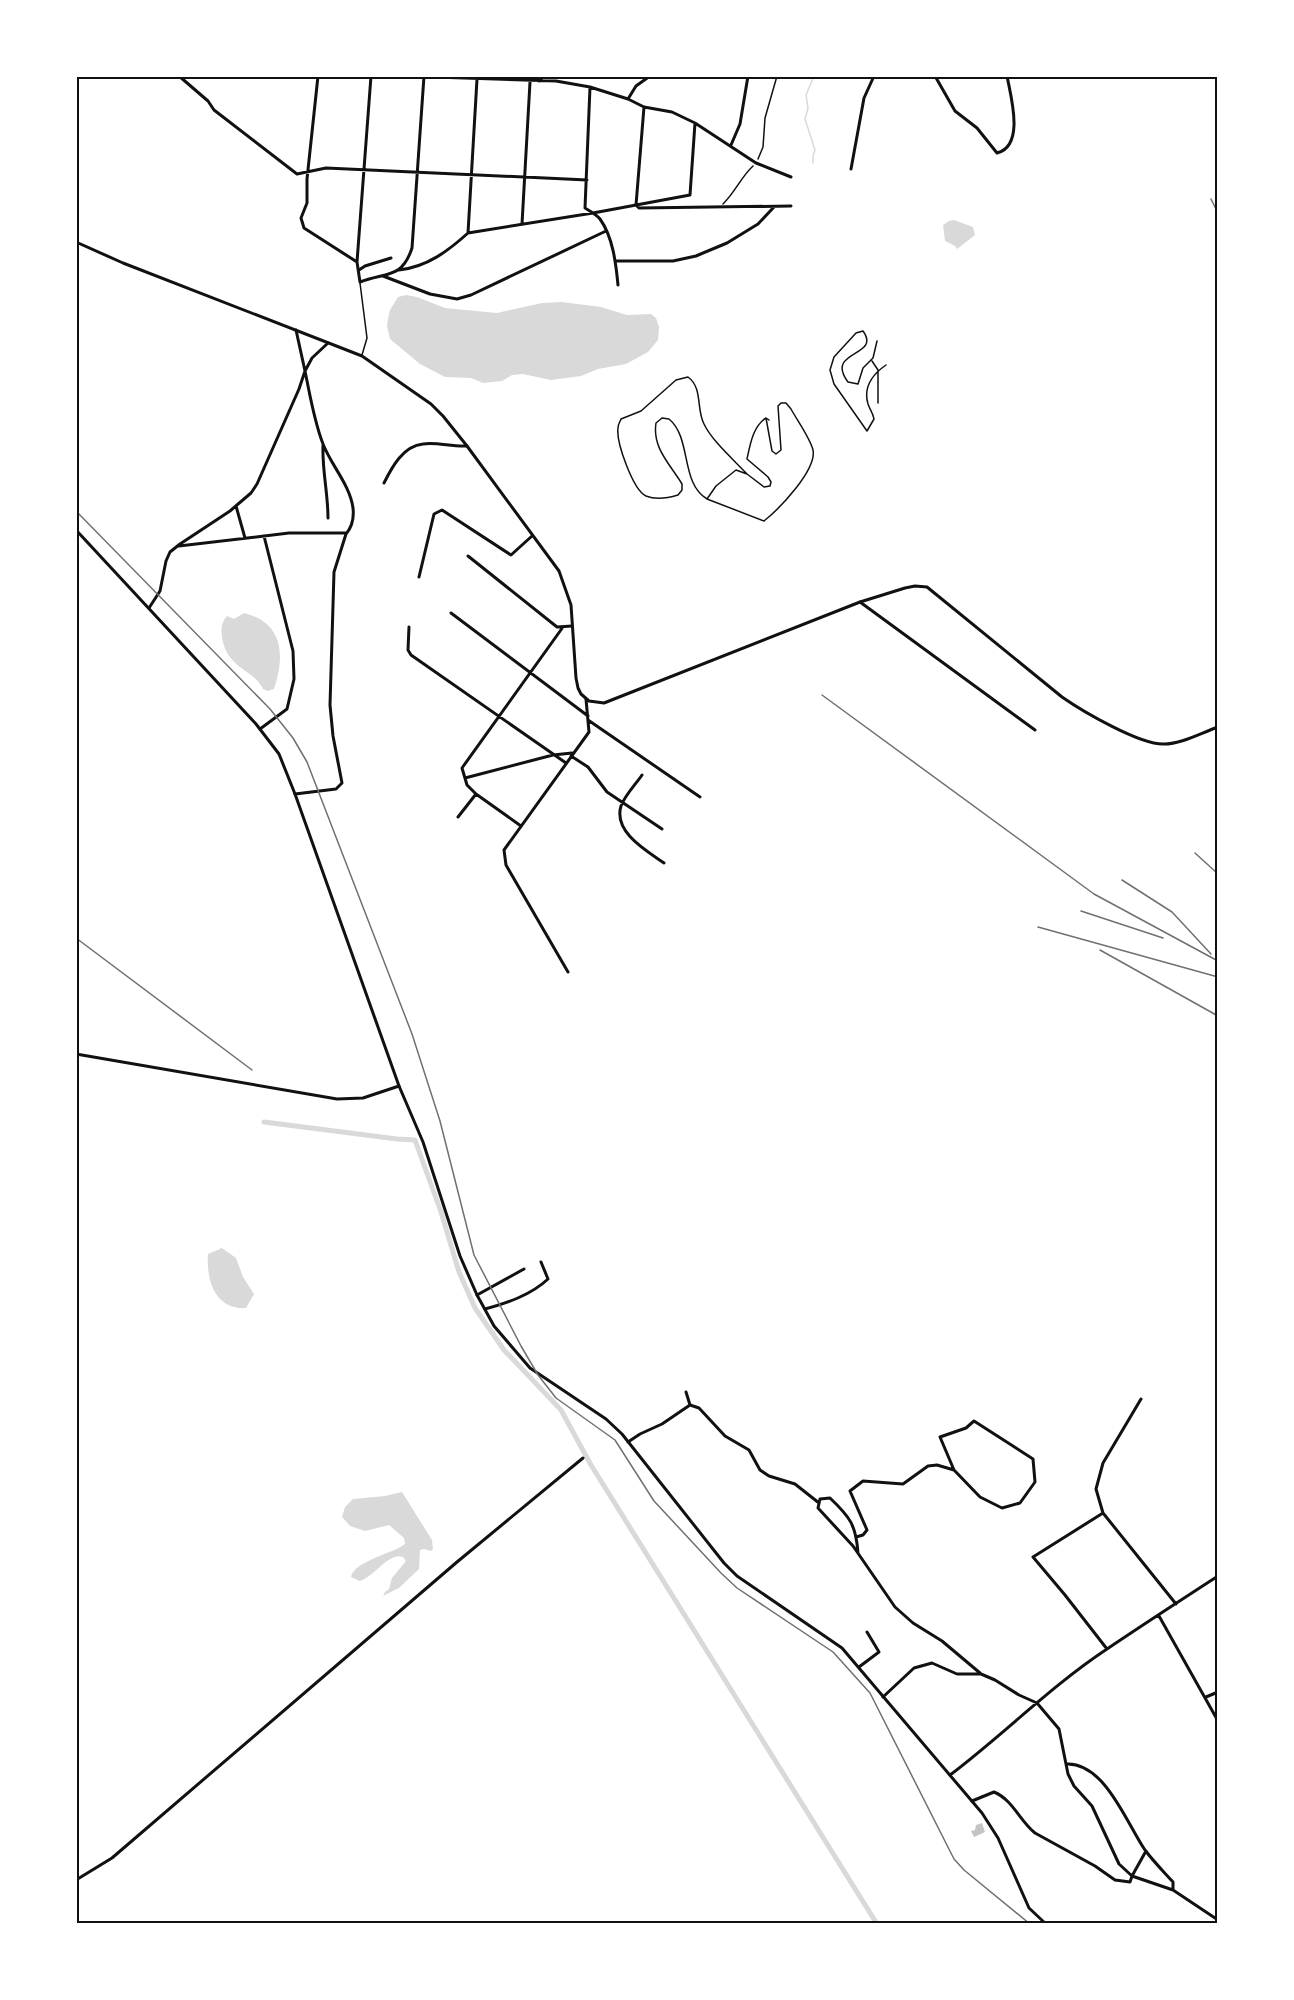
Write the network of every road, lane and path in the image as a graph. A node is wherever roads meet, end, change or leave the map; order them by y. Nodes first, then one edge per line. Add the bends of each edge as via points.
1 (179, 76) edge
2 (318, 76) edge
3 (370, 76) edge
4 (403, 76) edge
5 (544, 76) edge
6 (553, 76) edge
7 (650, 76) edge
8 (748, 76) edge
9 (777, 76) edge
10 (874, 76) edge
11 (935, 76) edge
12 (1007, 76) edge
13 (424, 77) edge
14 (477, 79) junction
15 (530, 81) junction
16 (539, 81) junction
17 (556, 81) junction
18 (590, 87) junction
19 (627, 99) junction
20 (644, 107) junction
21 (694, 123) junction
22 (731, 146) junction
23 (756, 163) junction
24 (365, 169) junction
25 (851, 169) dead end
26 (309, 171) junction
27 (418, 173) junction
28 (471, 175) junction
29 (791, 177) dead end
30 (524, 178) junction
31 (586, 180) junction
32 (636, 205) junction
33 (790, 206) dead end
34 (720, 207) junction
35 (774, 207) junction
36 (593, 213) junction
37 (522, 224) junction
38 (606, 231) junction
39 (468, 233) junction
40 (76, 242) edge
41 (391, 258) dead end
42 (616, 261) junction
43 (357, 262) junction
44 (359, 270) junction
45 (397, 270) junction
46 (383, 276) junction
47 (360, 282) junction
48 (618, 285) dead end
49 (296, 329) junction
50 (877, 341) dead end
51 (328, 343) junction
52 (362, 356) junction
53 (872, 360) junction
54 (886, 365) dead end
55 (878, 370) junction
56 (304, 371) junction
57 (878, 403) dead end
58 (766, 418) junction
59 (769, 420) dead end
60 (323, 444) junction
61 (467, 446) junction
62 (747, 474) junction
63 (384, 483) dead end
64 (706, 499) junction
65 (236, 506) junction
66 (328, 518) dead end
67 (76, 530) edge
68 (345, 534) junction
69 (264, 536) junction
70 (532, 536) junction
71 (245, 538) junction
72 (177, 546) junction
73 (468, 556) dead end
74 (419, 577) dead end
75 (860, 602) junction
76 (149, 608) junction
77 (451, 613) dead end
78 (572, 626) junction
79 (409, 627) dead end
80 (563, 627) junction
81 (530, 673) junction
82 (586, 699) junction
83 (499, 717) junction
84 (588, 718) junction
85 (1218, 727) edge
86 (260, 729) junction
87 (1035, 730) dead end
88 (573, 754) junction
89 (554, 755) junction
90 (566, 763) junction
91 (642, 775) dead end
92 (465, 778) junction
93 (295, 794) junction
94 (476, 794) junction
95 (700, 797) dead end
96 (622, 803) junction
97 (458, 817) dead end
98 (522, 826) junction
99 (662, 829) dead end
100 (664, 863) dead end
101 (568, 972) dead end
102 (76, 1054) edge
103 (399, 1086) junction
104 (541, 1263) dead end
105 (524, 1269) dead end
106 (477, 1295) junction
107 (484, 1309) junction
108 (686, 1392) dead end
109 (1141, 1399) dead end
110 (690, 1405) junction
111 (628, 1443) junction
112 (583, 1458) dead end
113 (954, 1470) junction
114 (819, 1503) junction
115 (1103, 1513) junction
116 (856, 1537) junction
117 (858, 1552) junction
118 (1218, 1576) edge
119 (1176, 1604) junction
120 (1159, 1616) junction
121 (867, 1632) dead end
122 (1107, 1649) junction
123 (860, 1667) junction
124 (981, 1674) junction
125 (1218, 1692) edge
126 (883, 1697) junction
127 (1206, 1697) junction
128 (1037, 1703) junction
129 (1218, 1721) edge
130 (1067, 1764) junction
131 (950, 1775) junction
132 (971, 1801) junction
133 (1146, 1851) junction
134 (1132, 1876) junction
135 (76, 1880) edge
136 (1173, 1890) junction
137 (1218, 1920) edge
138 (1046, 1923) edge

1 - 26 street via 214,110 294,172
2 - 26 street
3 - 24 street
4 - 13 street
5 - 16 street
6 - 17 street
7 - 19 street
8 - 22 street via 740,124
9 - 23 path via 765,118 763,147
10 - 25 street via 864,98
11 - 12 street via 955,111 977,128 997,153 1004,150 1015,133
13 - 14 street
13 - 27 street
14 - 15 street
14 - 28 street
15 - 16 street
15 - 30 street
16 - 17 street
17 - 18 street
18 - 19 street
18 - 31 street
19 - 20 street
20 - 21 street via 672,112
20 - 32 street
21 - 22 street
21 - 32 street via 690,195
22 - 23 street
23 - 29 street
23 - 34 path
24 - 26 street
24 - 27 street
24 - 43 street
26 - 43 street via 302,225
27 - 28 street
27 - 45 street via 412,248 404,267
28 - 30 street
28 - 39 street
30 - 31 street
30 - 37 street
31 - 36 street via 585,208
32 - 34 street via 645,209
32 - 36 street
33 - 35 street
34 - 35 street
35 - 42 street via 758,224 696,256 673,261
36 - 37 street
36 - 38 street
37 - 39 street
38 - 42 street
38 - 46 street via 457,299 430,294
39 - 45 street via 433,260
40 - 49 street
41 - 44 street
42 - 48 street
43 - 44 street
44 - 47 street
45 - 46 street
46 - 47 street
47 - 52 lane via 367,338
49 - 51 street
49 - 56 street
50 - 53 lane
51 - 52 street
51 - 56 street
52 - 61 street via 431,404
53 - 55 lane
53 - 55 lane via 863,368 858,384 848,382 842,373 844,360 865,345 865,333 858,331 834,357 830,370 834,384 867,431 874,419 867,400 868,389
54 - 55 lane
55 - 57 lane
56 - 60 street
56 - 65 street via 257,484
58 - 59 path
58 - 62 path via 759,422 747,459 768,477 770,486 764,488
58 - 64 path via 772,451 776,454 782,450 778,406 781,403 791,409 813,448 813,459 800,481 780,508 764,521
60 - 66 street
60 - 68 street via 353,507 353,520
61 - 63 street via 422,444 406,452
61 - 70 street
62 - 64 path via 736,470
62 - 64 path via 705,426 695,383 688,377 676,380 641,411 621,419 620,444 639,491 656,498 678,495 682,484 659,449 655,434 656,423 669,419 678,429 697,491
65 - 71 street
65 - 72 street
67 - 76 street
68 - 69 street
68 - 93 street via 334,572 330,705 342,783 336,789
69 - 71 street
69 - 86 street via 293,651 294,679 287,709
70 - 74 street via 511,555 442,510 434,514
70 - 78 street via 559,572 571,605
71 - 72 street
72 - 76 street via 168,556 160,591
73 - 80 street via 557,627
75 - 82 street via 604,703
75 - 85 street via 905,588 927,587 1079,709 1148,741 1167,744
75 - 87 street
76 - 86 street
77 - 81 street
78 - 80 street
78 - 82 street via 576,678
79 - 83 street via 411,655
80 - 81 street
81 - 83 street
81 - 84 street
82 - 84 street
83 - 89 street
83 - 92 street via 462,768
84 - 88 street via 589,732
84 - 95 street
86 - 93 street via 279,754
88 - 89 street
88 - 90 street
88 - 96 street
89 - 90 street
89 - 92 street
90 - 98 street
91 - 96 street
92 - 94 street
93 - 103 street
94 - 97 street
94 - 98 street
96 - 99 street
96 - 100 street via 625,831
98 - 101 street via 504,850 506,865
102 - 103 street via 337,1099 363,1098
103 - 106 street
104 - 107 street via 548,1279 542,1285
105 - 106 street
106 - 107 street
107 - 111 street via 530,1368 606,1419
108 - 110 street
109 - 115 street via 1103,1463 1096,1490
110 - 111 street
110 - 114 street via 699,1408 725,1436 749,1450 760,1470 795,1484
111 - 123 street via 737,1576 832,1639
112 - 135 street via 112,1858
113 - 113 street via 980,1497 1002,1509 1020,1503 1035,1482 1033,1459 974,1422 940,1437
113 - 116 street via 928,1466 903,1484 863,1481 854,1486 850,1491 867,1530
114 - 116 street via 820,1499 830,1498 843,1511
114 - 117 street via 818,1508
115 - 119 street
115 - 122 street via 1033,1557
116 - 117 street
117 - 124 street via 894,1607
118 - 119 street
119 - 120 street
120 - 122 street
120 - 127 street
121 - 123 street via 879,1652
122 - 128 street
123 - 126 street
124 - 126 street via 957,1674 932,1664 922,1665
124 - 128 street
125 - 127 street
126 - 131 street
127 - 129 street
128 - 130 street via 1059,1729
128 - 131 street
130 - 133 street via 1081,1765 1116,1797
130 - 134 street via 1074,1786 1092,1806 1119,1864
131 - 132 street
132 - 134 street via 994,1792 1005,1796 1027,1826 1044,1839 1115,1880 1130,1882
132 - 138 street via 992,1827 1029,1908
133 - 134 street
133 - 136 street via 1173,1882
134 - 136 street
136 - 137 street

